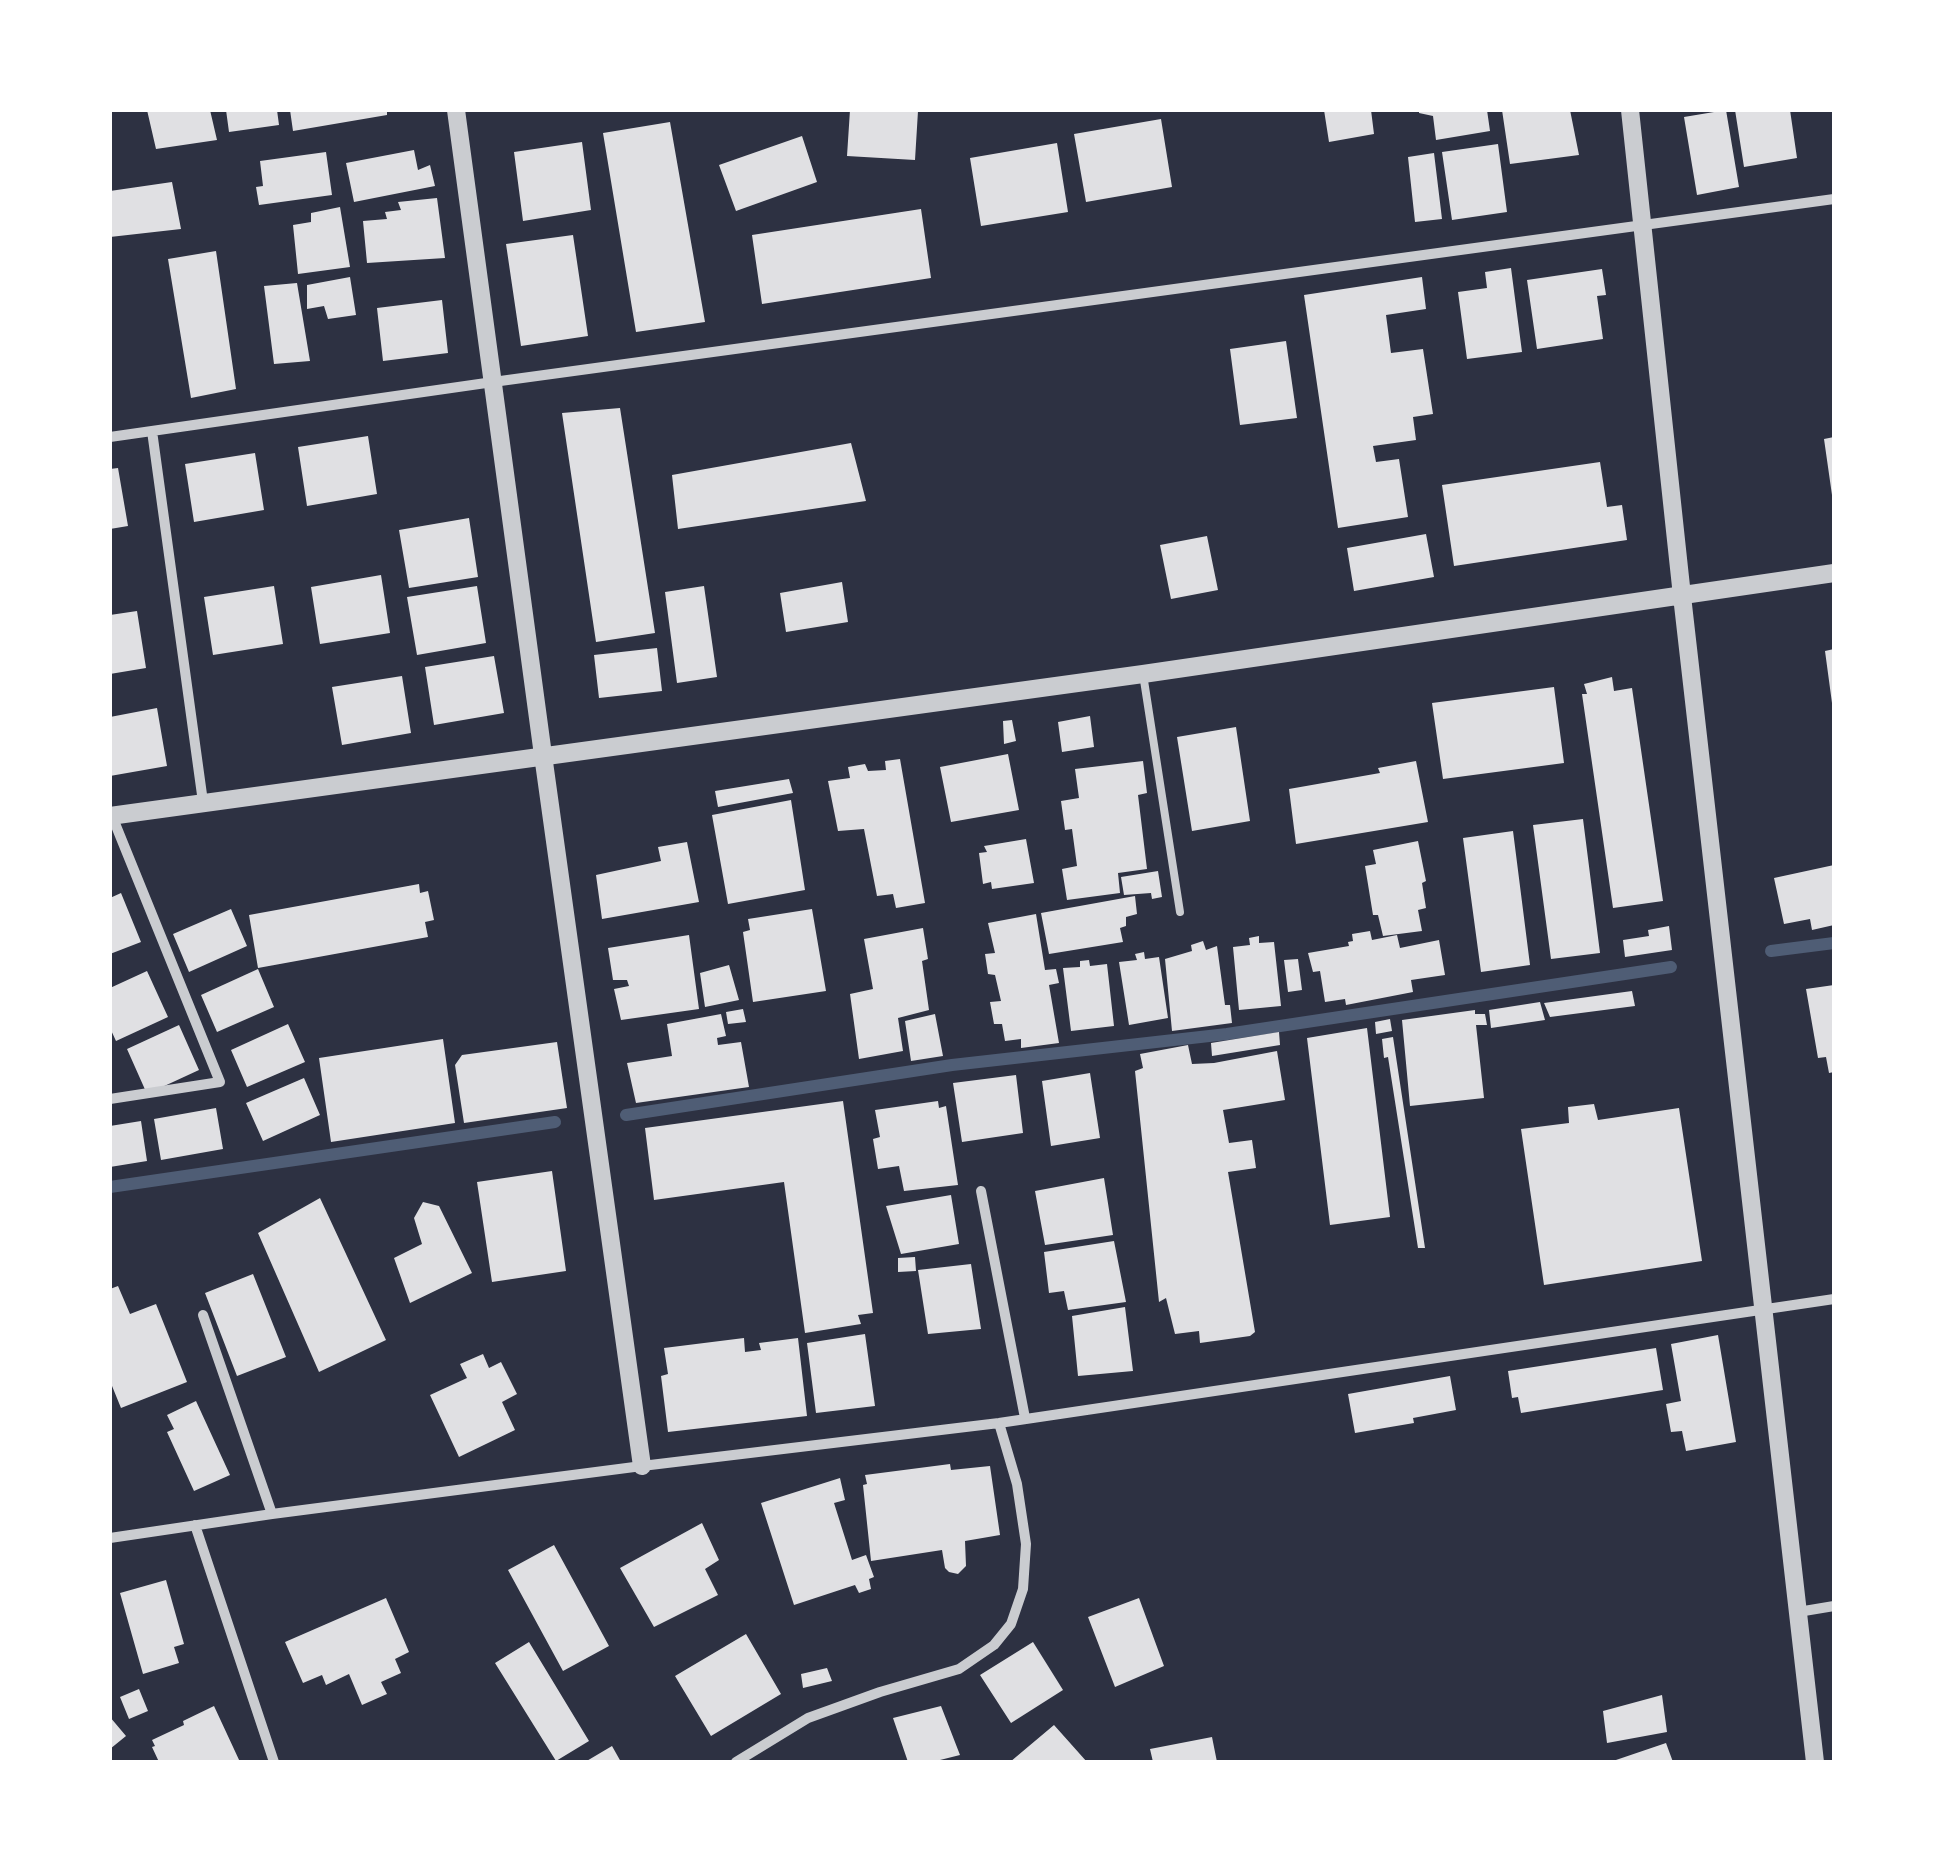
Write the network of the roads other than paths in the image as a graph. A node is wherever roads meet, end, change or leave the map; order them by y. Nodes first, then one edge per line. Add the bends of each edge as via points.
1 (456, 110) edge
2 (1630, 110) edge
3 (1834, 199) edge
4 (1644, 225) junction
5 (493, 382) junction
6 (152, 431) junction
7 (110, 437) edge
8 (1834, 573) edge
9 (1682, 596) junction
10 (1143, 674) junction
11 (542, 756) junction
12 (203, 802) junction
13 (111, 816) edge
14 (1180, 912) dead end
15 (110, 1099) edge
16 (981, 1191) dead end
17 (1834, 1299) edge
18 (1765, 1309) junction
19 (203, 1315) dead end
20 (1025, 1418) junction
21 (999, 1423) junction
22 (642, 1466) junction
23 (272, 1514) junction
24 (195, 1525) junction
25 (110, 1538) edge
26 (1834, 1606) edge
27 (1798, 1612) junction
28 (274, 1762) edge
29 (736, 1762) edge
30 (1815, 1762) edge

1 - 5 street
2 - 4 street
3 - 4 street
4 - 5 street
4 - 9 street
5 - 6 street
5 - 11 street
6 - 7 street
6 - 12 street
8 - 9 street
9 - 10 street
9 - 18 street
10 - 11 street
10 - 14 lane
11 - 12 street
11 - 22 street
12 - 13 street
13 - 15 street via 220,1082
16 - 20 street
17 - 18 street
18 - 20 street
18 - 27 street
19 - 23 street
20 - 21 street
21 - 22 street
21 - 29 street via 1018,1484 1026,1544 1012,1624 959,1670 808,1718
22 - 23 street
23 - 24 street
24 - 25 street
24 - 28 street
26 - 27 street
27 - 30 street

